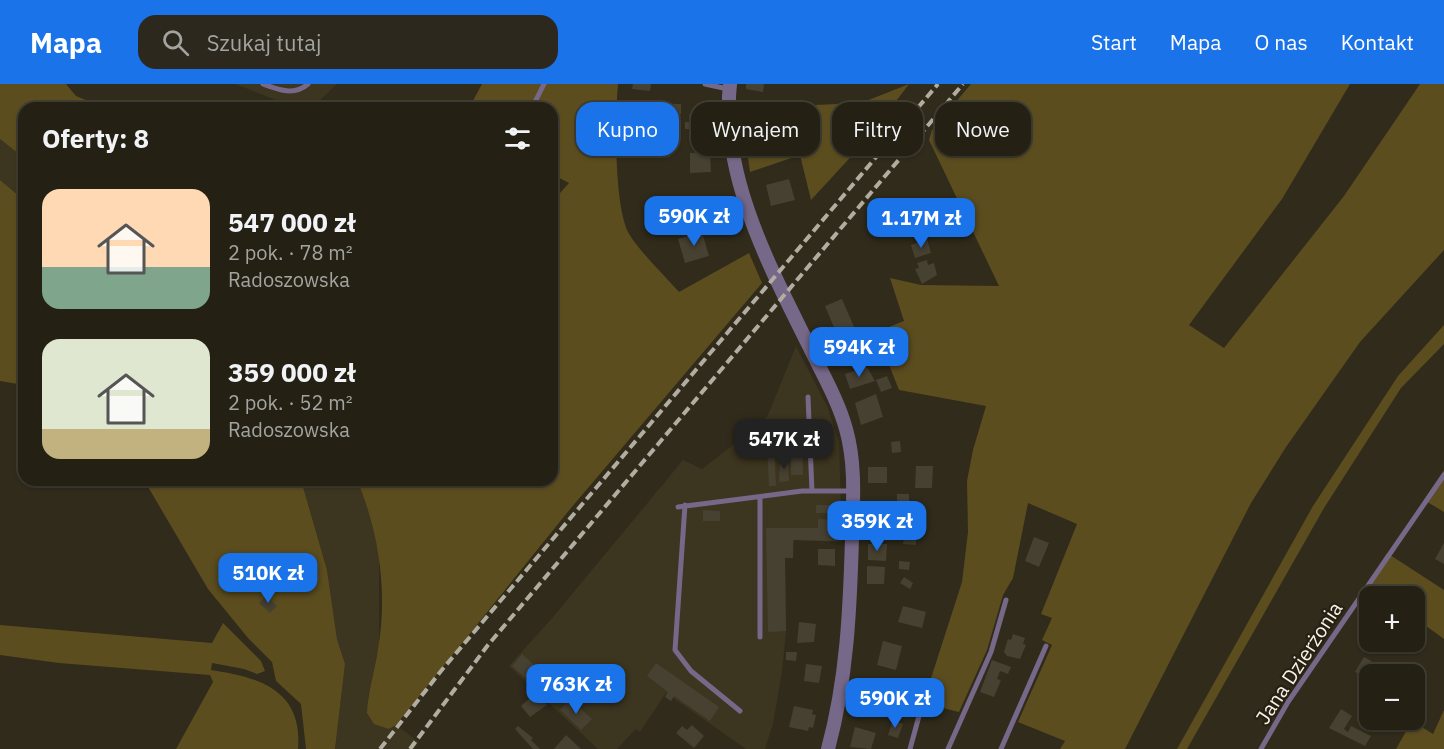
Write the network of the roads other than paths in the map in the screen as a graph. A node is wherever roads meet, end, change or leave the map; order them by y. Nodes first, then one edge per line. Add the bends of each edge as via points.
1 (263, 84) edge
2 (308, 84) edge
3 (544, 84) edge
4 (705, 84) edge
5 (730, 86) edge
6 (535, 102) edge
7 (808, 397) dead end
8 (1444, 475) edge
9 (812, 491) junction
10 (853, 491) junction
11 (760, 497) junction
12 (1006, 600) dead end
13 (760, 637) dead end
14 (1046, 645) dead end
15 (922, 705) dead end
16 (740, 711) dead end
17 (828, 749) edge
18 (910, 749) edge
19 (948, 749) edge
20 (1001, 749) edge
21 (1261, 749) edge

1 - 2 lane via 289,92 300,91
3 - 6 lane
4 - 5 lane
5 - 10 street via 732,139 744,194 768,260 842,416 849,442
7 - 9 lane
8 - 21 lane, Jana Dzierżonia via 1288,702
9 - 10 lane
9 - 11 lane
10 - 17 street via 850,623
11 - 13 lane
11 - 16 lane via 682,506 675,650 691,670
12 - 19 lane via 991,652
14 - 20 lane
15 - 18 lane

